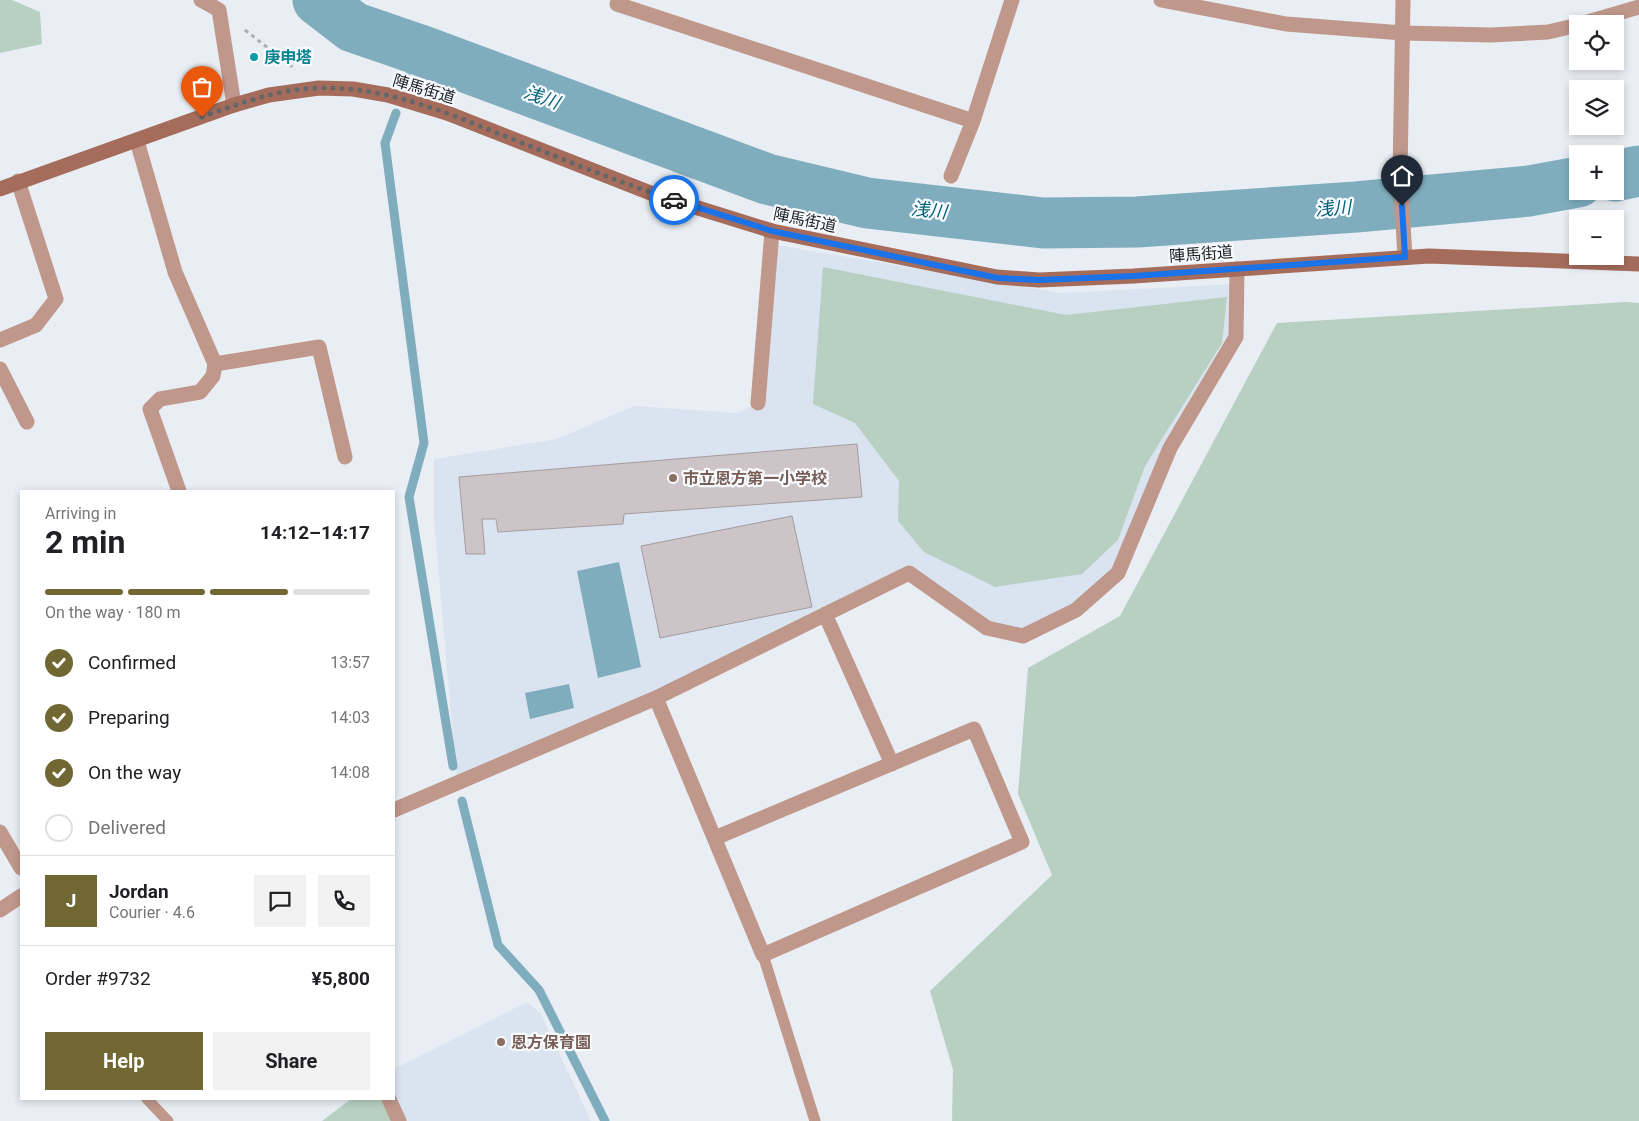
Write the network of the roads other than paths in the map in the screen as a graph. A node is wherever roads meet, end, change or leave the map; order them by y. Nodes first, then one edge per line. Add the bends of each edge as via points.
1 (201, 0) edge
2 (1012, 0) edge
3 (1161, 0) edge
4 (1403, 0) edge
5 (617, 4) dead end
6 (222, 5) edge
7 (1639, 7) edge
8 (1612, 15) edge
9 (1569, 27) edge
10 (1403, 33) junction
11 (234, 105) junction
12 (972, 121) junction
13 (138, 141) junction
14 (951, 176) dead end
15 (18, 182) junction
16 (0, 190) edge
17 (772, 231) junction
18 (1405, 257) junction
19 (1639, 264) edge
20 (1237, 269) junction
21 (0, 340) edge
22 (215, 364) junction
23 (0, 369) edge
24 (758, 403) dead end
25 (27, 422) dead end
26 (345, 457) dead end
27 (179, 490) edge
28 (824, 614) junction
29 (656, 698) junction
30 (892, 764) junction
31 (395, 810) edge
32 (0, 832) edge
33 (714, 838) junction
34 (20, 866) edge
35 (20, 897) edge
36 (0, 910) edge
37 (763, 954) junction
38 (148, 1100) edge
39 (389, 1100) edge
40 (168, 1121) edge
41 (399, 1121) edge
42 (815, 1121) edge

1 - 6 street
2 - 12 street
3 - 10 street via 1286,24
4 - 10 street
5 - 12 street
6 - 11 street
7 - 8 street
9 - 10 street via 1491,35
10 - 18 street via 1400,174
11 - 13 main road, 陣馬街道
11 - 17 main road, 陣馬街道 via 269,94 318,88 354,89 388,95 447,113 653,194
12 - 14 street
13 - 15 main road, 陣馬街道
13 - 22 street via 176,272
15 - 16 main road, 陣馬街道
15 - 21 street via 56,299 36,325
17 - 20 main road, 陣馬街道 via 998,278 1074,279
17 - 24 street
18 - 19 main road, 陣馬街道
18 - 20 main road, 陣馬街道
20 - 28 street via 1236,337 1170,448 1118,573 1076,610 1023,636 987,628 909,573
22 - 26 street via 319,347
22 - 27 street via 213,376 200,392 160,400 150,409
23 - 25 street
28 - 29 street
28 - 30 street
29 - 31 street
29 - 33 street
30 - 33 street
30 - 37 street via 974,729 1022,842
32 - 34 street
33 - 37 street
35 - 36 street
37 - 42 lane
38 - 40 lane
39 - 41 street

